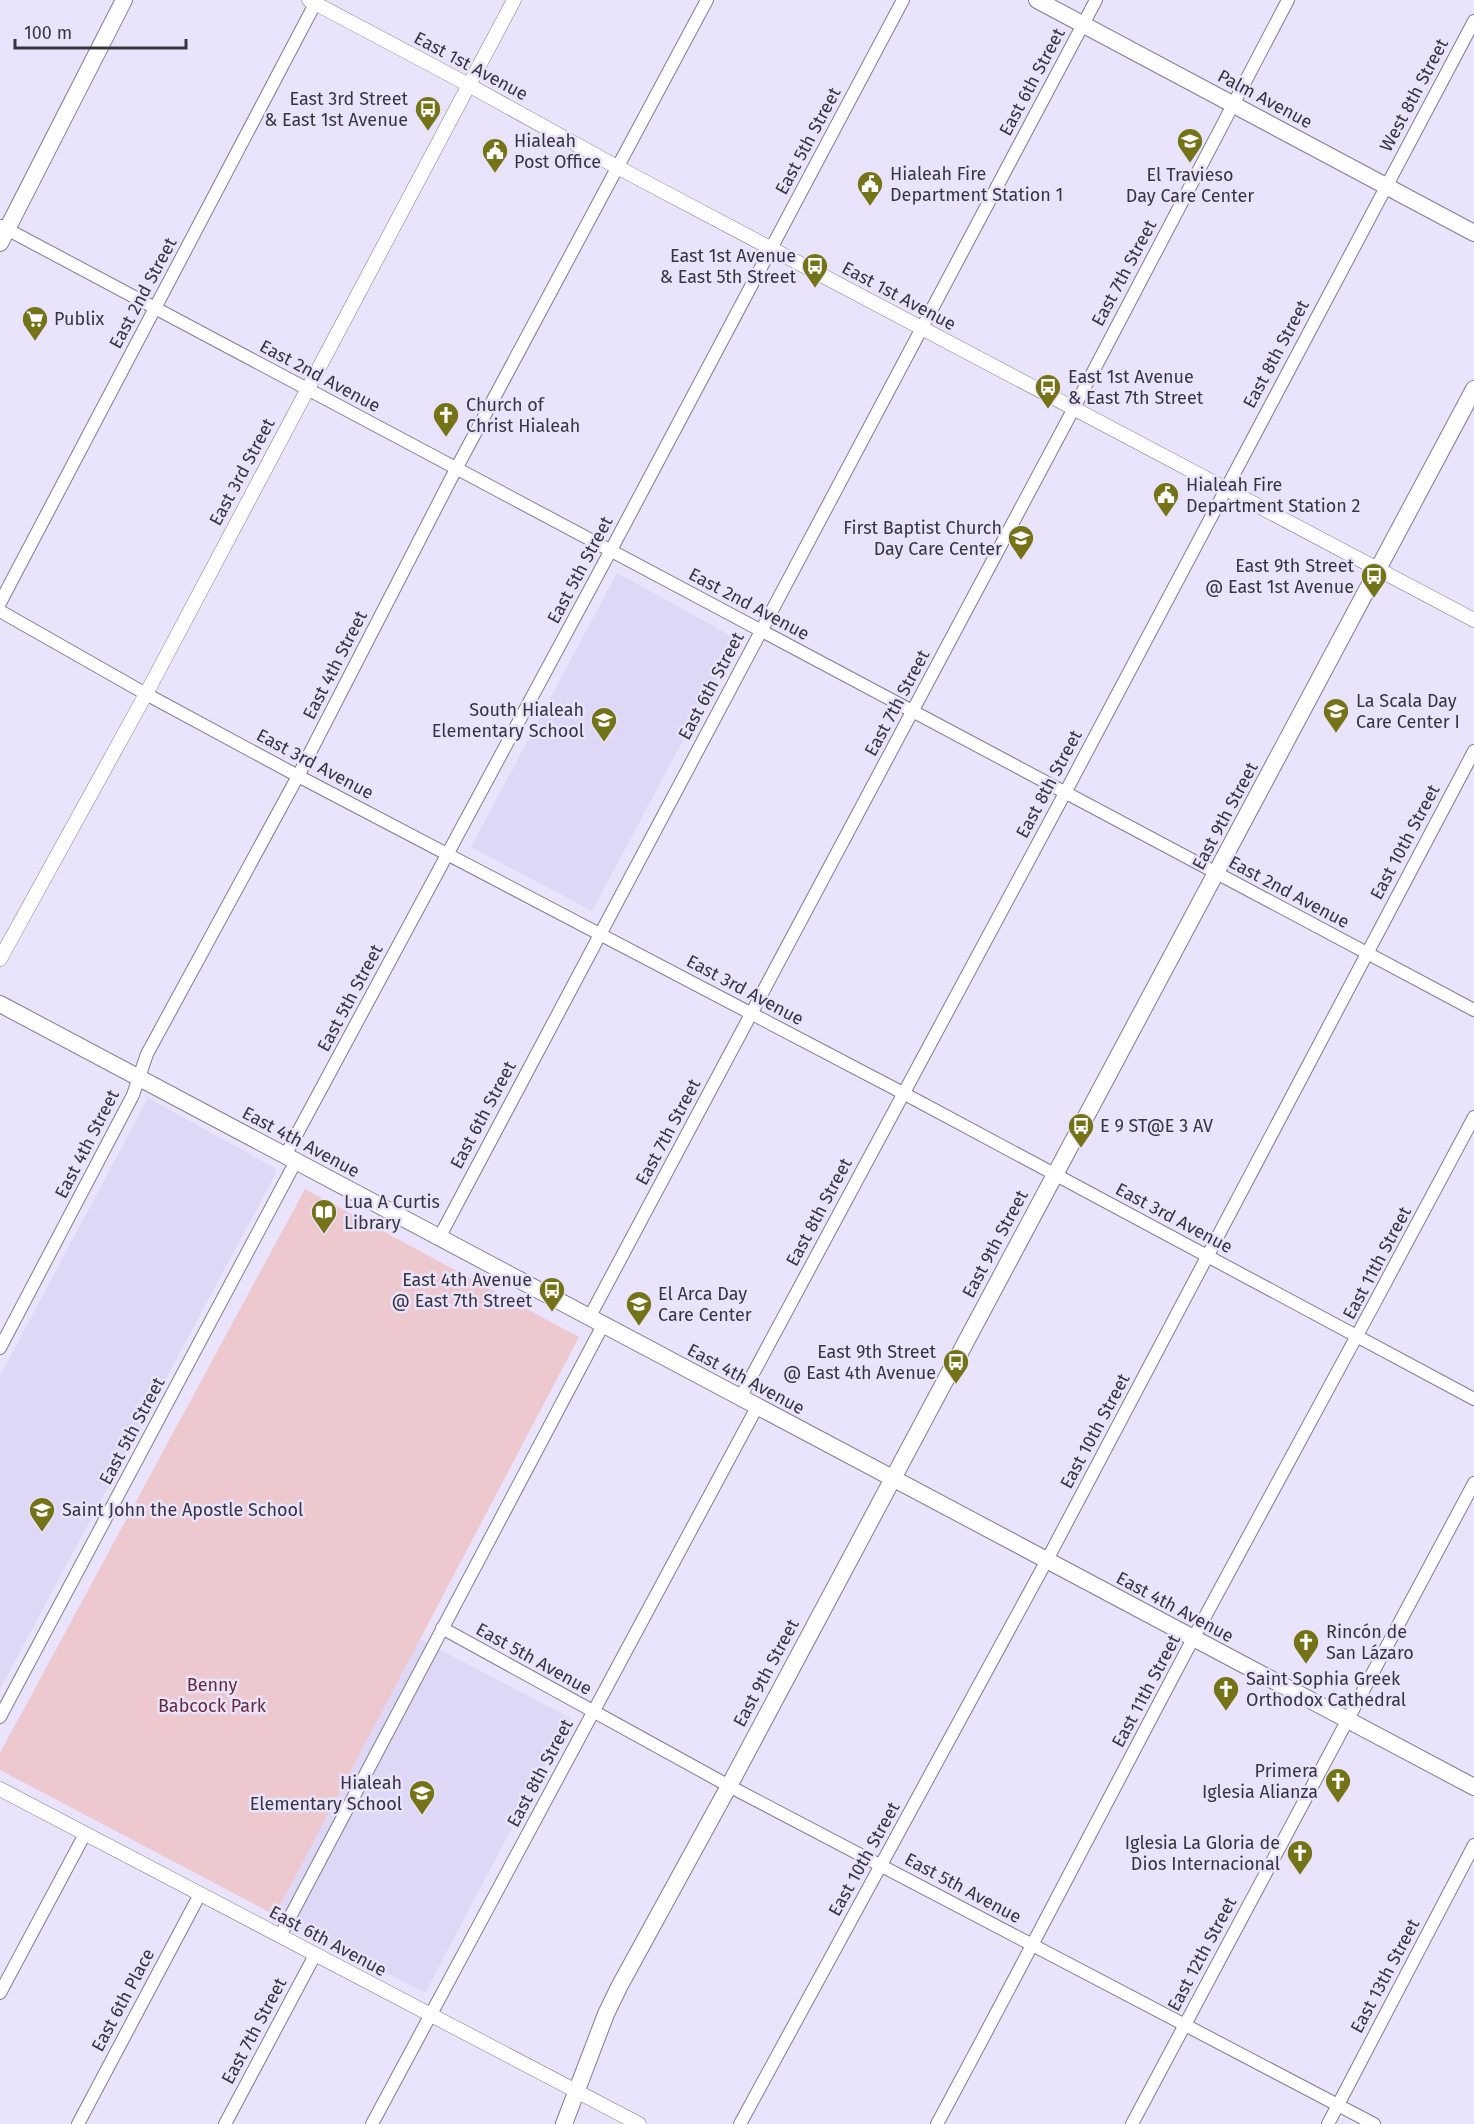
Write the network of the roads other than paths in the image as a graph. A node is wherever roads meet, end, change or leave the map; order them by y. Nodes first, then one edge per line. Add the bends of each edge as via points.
1 (124, 0) edge
2 (514, 0) edge
3 (707, 0) edge
4 (903, 0) edge
5 (1037, 0) edge
6 (1096, 0) edge
7 (1288, 0) edge
8 (314, 1) edge
9 (1474, 21) edge
10 (1083, 25) junction
11 (470, 85) junction
12 (1233, 104) junction
13 (617, 167) junction
14 (1386, 185) junction
15 (2, 232) edge
16 (1474, 232) edge
17 (772, 249) junction
18 (155, 308) junction
19 (922, 328) junction
20 (306, 389) junction
21 (1474, 389) edge
22 (1074, 408) junction
23 (456, 469) junction
24 (1225, 490) junction
25 (611, 550) junction
26 (1378, 569) junction
27 (0, 603) edge
28 (0, 611) edge
29 (1474, 620) edge
30 (761, 630) junction
31 (146, 694) junction
32 (912, 712) junction
33 (1474, 751) edge
34 (298, 776) junction
35 (1065, 793) junction
36 (448, 854) junction
37 (1216, 873) junction
38 (599, 934) junction
39 (1366, 953) junction
40 (0, 959) edge
41 (0, 1004) edge
42 (1474, 1010) edge
43 (752, 1013) junction
44 (138, 1077) junction
45 (903, 1093) junction
46 (1474, 1117) edge
47 (291, 1159) junction
48 (1054, 1175) junction
49 (439, 1238) junction
50 (1208, 1256) junction
51 (596, 1321) junction
52 (1358, 1337) junction
53 (0, 1348) edge
54 (740, 1398) junction
55 (1474, 1399) edge
56 (757, 1407) junction
57 (892, 1478) junction
58 (1474, 1483) edge
59 (1047, 1560) junction
60 (442, 1628) junction
61 (1194, 1639) junction
62 (593, 1712) junction
63 (0, 1717) edge
64 (1347, 1720) junction
65 (729, 1786) junction
66 (1474, 1787) edge
67 (0, 1789) edge
68 (85, 1834) junction
69 (1474, 1845) edge
70 (881, 1865) junction
71 (200, 1894) junction
72 (280, 1936) junction
73 (1034, 1945) junction
74 (315, 1954) junction
75 (0, 1993) edge
76 (431, 2015) junction
77 (1185, 2025) junction
78 (577, 2091) junction
79 (1338, 2105) junction
80 (78, 2124) edge
81 (225, 2124) edge
82 (372, 2124) edge
83 (564, 2124) edge
84 (639, 2124) edge
85 (740, 2124) edge
86 (937, 2124) edge
87 (1132, 2124) edge
88 (1328, 2124) edge
89 (1374, 2124) edge

1 - 15 main road
2 - 11 street, East 3rd Street
3 - 13 street, East 4th Street
4 - 17 street, East 5th Street
5 - 10 main road, Palm Avenue
6 - 10 street, East 6th Street
7 - 12 street, East 7th Street
8 - 11 street, East 1st Avenue
8 - 18 street, East 2nd Street
9 - 14 street, West 8th Street
10 - 12 main road, Palm Avenue
10 - 19 street, East 6th Street
11 - 13 street, East 1st Avenue
11 - 20 street, East 3rd Street
12 - 14 main road, Palm Avenue
12 - 22 street, East 7th Street
13 - 17 street, East 1st Avenue
13 - 23 street, East 4th Street
14 - 16 main road, Palm Avenue
14 - 24 street, East 8th Street
15 - 18 street, East 2nd Avenue
17 - 19 street, East 1st Avenue
17 - 25 street, East 5th Street
18 - 20 street, East 2nd Avenue
18 - 27 street, East 2nd Street
19 - 22 street, East 1st Avenue
19 - 30 street, East 6th Street
20 - 23 street, East 2nd Avenue
20 - 31 street, East 3rd Street
21 - 26 main road, East 9th Street
22 - 24 street, East 1st Avenue
22 - 32 street, East 7th Street
23 - 25 street, East 2nd Avenue
23 - 34 street, East 4th Street
24 - 26 street, East 1st Avenue
24 - 35 street, East 8th Street
25 - 30 street, East 2nd Avenue
25 - 36 street, East 5th Street
26 - 29 street, East 1st Avenue
26 - 37 main road, East 9th Street
28 - 31 street, East 3rd Avenue
30 - 32 street, East 2nd Avenue
30 - 38 street, East 6th Street
31 - 34 street, East 3rd Avenue
31 - 40 street, East 3rd Street
32 - 35 street, East 2nd Avenue
32 - 43 street, East 7th Street
33 - 39 street, East 10th Street
34 - 36 street, East 3rd Avenue
34 - 44 street, East 4th Street via 147,1053
35 - 37 street, East 2nd Avenue
35 - 45 street, East 8th Street
36 - 38 street, East 3rd Avenue
36 - 47 street, East 5th Street
37 - 39 street, East 2nd Avenue
37 - 48 main road, East 9th Street
38 - 43 street, East 3rd Avenue
38 - 49 street, East 6th Street
39 - 42 street, East 2nd Avenue
39 - 50 street, East 10th Street
41 - 44 main road, East 4th Avenue
43 - 45 street, East 3rd Avenue
43 - 51 street, East 7th Street
44 - 47 main road, East 4th Avenue
44 - 53 street, East 4th Street via 134,1095
45 - 48 street, East 3rd Avenue
45 - 54 street, East 8th Street
46 - 52 street, East 11th Street
47 - 49 main road, East 4th Avenue
47 - 63 street, East 5th Street
48 - 50 street, East 3rd Avenue
48 - 57 main road, East 9th Street
49 - 51 main road, East 4th Avenue
50 - 52 street, East 3rd Avenue
50 - 59 street, East 10th Street
51 - 54 main road, East 4th Avenue
51 - 60 street, East 7th Street
52 - 55 street, East 3rd Avenue
52 - 61 street, East 11th Street
54 - 56 main road, East 4th Avenue
56 - 57 main road, East 4th Avenue
56 - 62 street, East 8th Street
57 - 59 main road, East 4th Avenue
57 - 65 main road, East 9th Street
58 - 64 street, East 12th Street
59 - 61 main road, East 4th Avenue
59 - 70 street, East 10th Street
60 - 62 street, East 5th Avenue
60 - 72 street, East 7th Street
61 - 64 main road, East 4th Avenue
61 - 73 street, East 11th Street
62 - 65 street, East 5th Avenue
62 - 76 street, East 8th Street
64 - 66 main road, East 4th Avenue
64 - 77 street, East 12th Street
65 - 70 street, East 5th Avenue
65 - 78 main road, East 9th Street via 627,1970
67 - 68 street, East 6th Avenue
68 - 71 street, East 6th Avenue
68 - 75 street
69 - 79 street, East 13th Street
70 - 73 street, East 5th Avenue
70 - 85 street, East 10th Street
71 - 72 street, East 6th Avenue
71 - 80 street, East 6th Place
72 - 74 street, East 6th Avenue
73 - 77 street, East 5th Avenue
73 - 86 street, East 11th Street
74 - 76 street, East 6th Avenue
74 - 81 street, East 7th Street
76 - 78 street, East 6th Avenue
76 - 82 street, East 8th Street
77 - 79 street, East 5th Avenue
77 - 87 street, East 12th Street
78 - 83 main road, East 9th Street
78 - 84 street, East 6th Avenue
79 - 88 street, East 13th Street
79 - 89 street, East 5th Avenue

